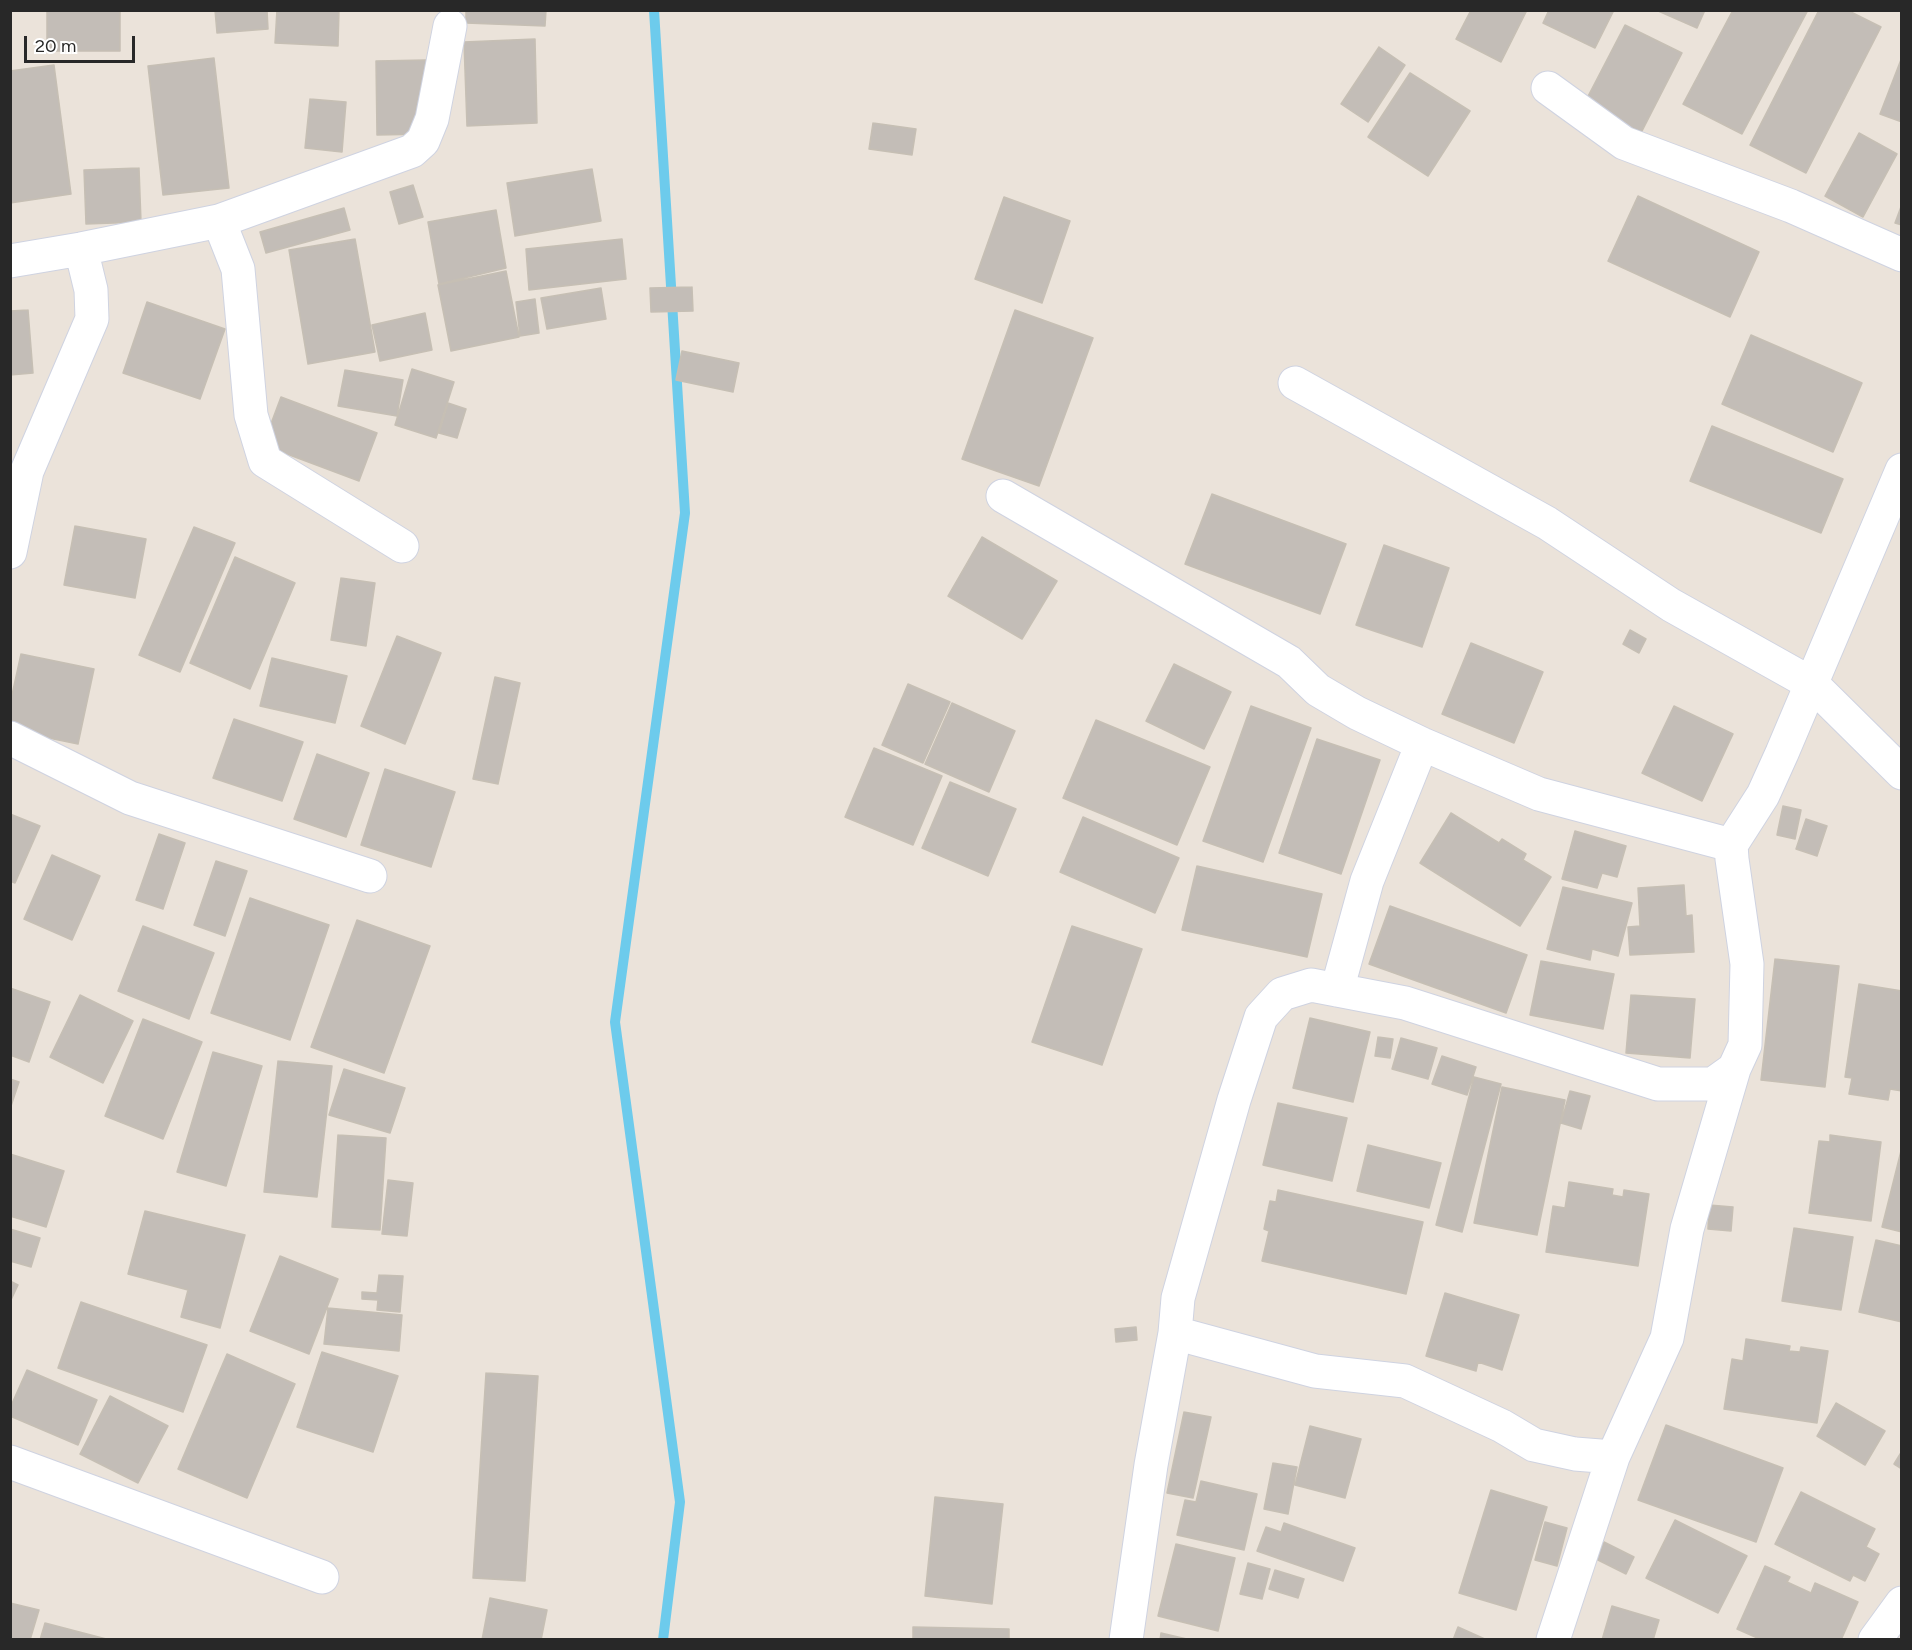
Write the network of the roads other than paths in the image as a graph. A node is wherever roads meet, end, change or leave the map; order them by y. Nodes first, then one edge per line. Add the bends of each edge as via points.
1 (450, 26) dead end
2 (1548, 88) dead end
3 (219, 221) junction
4 (81, 249) junction
5 (1902, 255) edge
6 (10, 261) edge
7 (1296, 383) dead end
8 (1902, 470) edge
9 (1003, 496) dead end
10 (402, 546) dead end
11 (10, 552) edge
12 (1812, 684) junction
13 (10, 738) edge
14 (1422, 744) junction
15 (1902, 772) edge
16 (1731, 844) junction
17 (370, 876) dead end
18 (1337, 990) junction
19 (1734, 1069) junction
20 (1174, 1334) junction
21 (1614, 1458) junction
22 (10, 1462) edge
23 (322, 1576) dead end
24 (1901, 1604) edge
25 (1126, 1640) edge
26 (1553, 1640) edge
27 (1875, 1640) edge

1 - 3 street via 432,119 423,141 412,151
2 - 5 street via 1624,142 1791,206
3 - 4 street
3 - 10 street via 238,268 251,415 265,461
4 - 6 street
4 - 11 street via 91,290 92,319 27,471
7 - 12 street via 1547,523 1671,605
8 - 12 street
9 - 14 street via 1289,662 1318,690
12 - 15 street
12 - 16 street via 1763,795
13 - 17 street via 130,798
14 - 16 street via 1539,794
14 - 18 street via 1367,881
16 - 19 street via 1747,964 1745,1045
18 - 19 street via 1405,1003 1658,1084 1713,1084
18 - 20 street via 1311,985 1282,994 1261,1017 1178,1298
19 - 21 street via 1687,1229 1667,1338
20 - 21 street via 1315,1371 1405,1381 1534,1445
20 - 25 street
21 - 26 street
22 - 23 street
24 - 27 street

